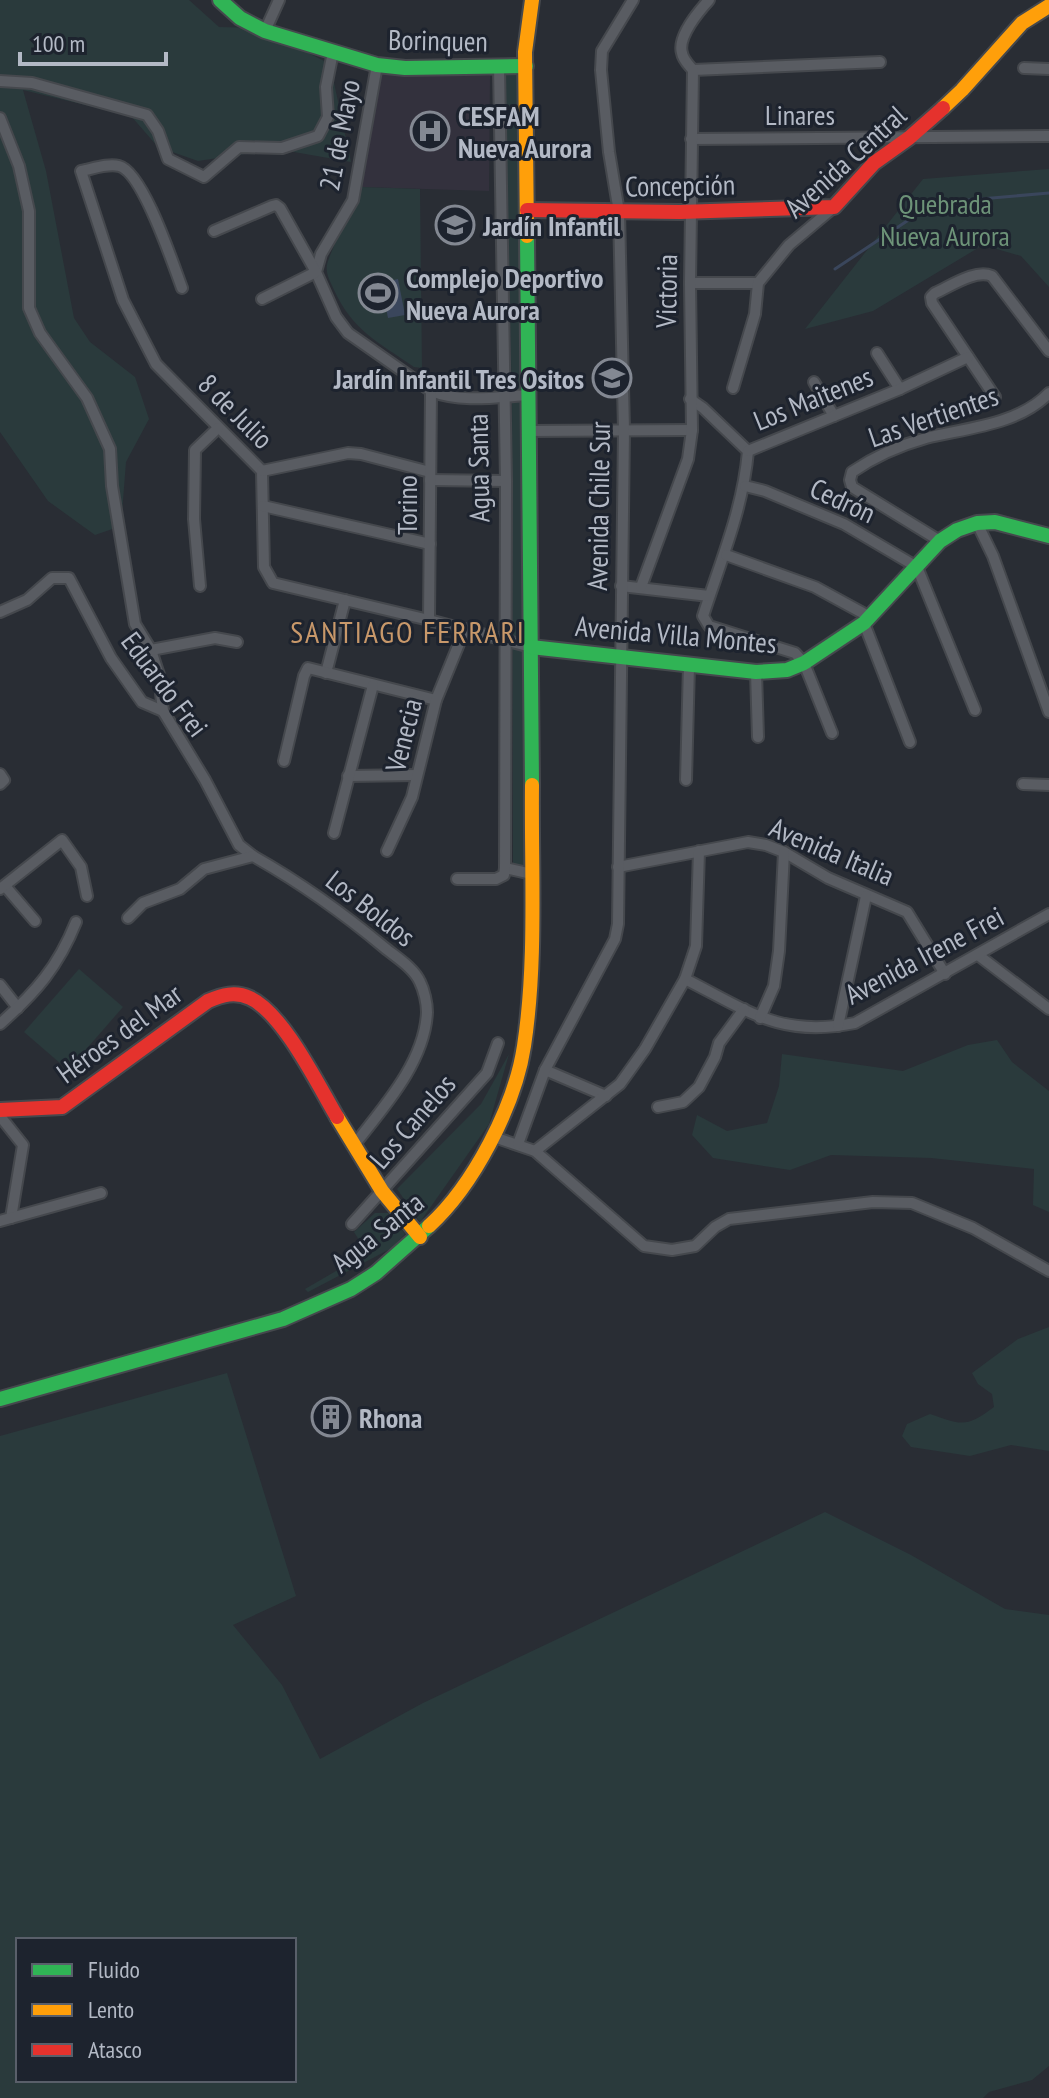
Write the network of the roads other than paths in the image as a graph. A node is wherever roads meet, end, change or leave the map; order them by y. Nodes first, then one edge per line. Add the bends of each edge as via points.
1 (220, 0) edge
2 (279, 0) edge
3 (532, 0) edge
4 (633, 0) edge
5 (704, 2) edge
6 (1049, 6) edge
7 (265, 31) junction
8 (333, 52) junction
9 (880, 62) dead end
10 (377, 65) junction
11 (526, 66) junction
12 (499, 67) junction
13 (1024, 68) dead end
14 (1049, 69) edge
15 (693, 70) junction
16 (0, 81) edge
17 (0, 118) edge
18 (1049, 136) edge
19 (909, 138) junction
20 (691, 139) junction
21 (834, 207) junction
22 (527, 210) junction
23 (692, 211) junction
24 (619, 212) junction
25 (214, 231) dead end
26 (316, 272) junction
27 (690, 283) junction
28 (758, 283) junction
29 (182, 288) dead end
30 (262, 299) dead end
31 (1049, 351) edge
32 (877, 353) dead end
33 (968, 357) junction
34 (814, 382) dead end
35 (733, 388) dead end
36 (900, 389) junction
37 (431, 391) junction
38 (1049, 393) edge
39 (528, 395) junction
40 (503, 397) junction
41 (995, 397) dead end
42 (690, 399) junction
43 (834, 416) junction
44 (218, 428) junction
45 (624, 430) junction
46 (692, 430) junction
47 (528, 431) junction
48 (748, 451) junction
49 (262, 471) junction
50 (430, 476) junction
51 (506, 481) junction
52 (745, 486) junction
53 (263, 506) junction
54 (977, 523) junction
55 (1049, 536) edge
56 (940, 541) junction
57 (430, 544) junction
58 (726, 555) junction
59 (917, 567) junction
60 (200, 586) dead end
61 (621, 586) junction
62 (641, 587) junction
63 (709, 596) junction
64 (345, 600) junction
65 (0, 612) edge
66 (429, 620) junction
67 (867, 620) junction
68 (465, 629) junction
69 (506, 639) junction
70 (237, 642) dead end
71 (531, 647) junction
72 (151, 650) junction
73 (621, 655) junction
74 (804, 663) junction
75 (689, 665) junction
76 (756, 672) junction
77 (326, 673) junction
78 (373, 685) junction
79 (436, 700) junction
80 (975, 710) dead end
81 (163, 711) junction
82 (1049, 712) edge
83 (832, 733) dead end
84 (758, 737) dead end
85 (910, 742) dead end
86 (284, 761) dead end
87 (417, 775) junction
88 (348, 776) junction
89 (686, 780) dead end
90 (1023, 784) dead end
91 (1049, 785) edge
92 (334, 833) dead end
93 (387, 851) dead end
94 (699, 851) junction
95 (784, 852) junction
96 (253, 856) junction
97 (618, 867) junction
98 (505, 868) junction
99 (532, 874) junction
100 (457, 879) dead end
101 (2, 888) edge
102 (87, 896) dead end
103 (866, 896) junction
104 (1049, 914) edge
105 (128, 918) dead end
106 (35, 921) dead end
107 (76, 922) dead end
108 (978, 955) junction
109 (945, 974) junction
110 (685, 979) junction
111 (0, 985) edge
112 (18, 1008) junction
113 (744, 1009) junction
114 (1049, 1009) edge
115 (760, 1018) junction
116 (0, 1024) edge
117 (838, 1026) junction
118 (498, 1043) dead end
119 (545, 1070) junction
120 (606, 1096) junction
121 (658, 1107) dead end
122 (0, 1113) edge
123 (494, 1137) junction
124 (518, 1144) junction
125 (354, 1145) junction
126 (535, 1151) junction
127 (382, 1191) junction
128 (101, 1193) dead end
129 (5, 1220) edge
130 (352, 1224) dead end
131 (420, 1237) junction
132 (1049, 1271) edge
133 (0, 1399) edge

1 - 7 street, Borinquen
2 - 7 street
3 - 11 street, Agua Santa
4 - 24 street, Avenida Chile Sur via 602,51
5 - 15 street, Victoria via 681,45
6 - 19 street, Avenida Central via 1022,23 962,90
7 - 8 street, Borinquen
8 - 10 street, Borinquen
8 - 16 street via 326,87 328,117 318,136 282,148 239,147 204,177 168,159 147,115 32,83
9 - 15 street
10 - 12 street, Borinquen
10 - 26 street, 21 de Mayo via 353,200
11 - 12 street, Borinquen
11 - 22 street, Agua Santa
12 - 40 street, Agua Santa
13 - 14 street
15 - 20 street, Victoria
17 - 72 street via 29,211 29,308 40,333 87,398 110,449 135,624
18 - 19 street, Linares
19 - 20 street, Linares
19 - 21 street, Avenida Central via 874,163
20 - 23 street, Victoria
21 - 23 street, Concepción
21 - 28 street, Avenida Central via 789,245
22 - 24 street, Concepción
22 - 39 street, Agua Santa
23 - 24 street, Concepción
23 - 27 street, Victoria
24 - 45 street, Avenida Chile Sur
25 - 26 street via 276,205
26 - 30 street
26 - 37 street via 348,333
27 - 28 street
27 - 42 street, Victoria
28 - 35 street via 755,314
29 - 44 street, 8 de Julio via 132,173 115,165 81,171 133,324 156,364
31 - 33 street via 992,276 984,273 931,297
32 - 36 street
33 - 36 street, Los Maitenes
33 - 41 street
34 - 43 street
36 - 43 street, Los Maitenes
37 - 40 street via 445,397
37 - 50 street, Torino
38 - 56 street, Las Vertientes via 1008,417 895,449 852,472 852,487
39 - 40 street
39 - 47 street, Agua Santa
40 - 51 street, Agua Santa
42 - 46 street, Victoria
42 - 48 street, Los Maitenes
43 - 48 street, Los Maitenes
44 - 49 street, 8 de Julio
44 - 60 street via 195,450
45 - 46 street
45 - 47 street
45 - 61 street, Avenida Chile Sur
46 - 62 street, Victoria via 688,459
47 - 71 street, Agua Santa
48 - 52 street
49 - 50 street via 348,453
49 - 53 street, 8 de Julio
50 - 51 street
50 - 57 street, Torino
51 - 69 street, Agua Santa
52 - 58 street
52 - 59 street, Cedrón via 844,524
53 - 57 street
53 - 64 street, 8 de Julio via 264,567 273,583
54 - 55 street via 1004,523
54 - 56 street, Avenida Villa Montes
54 - 82 street
56 - 59 street, Avenida Villa Montes
57 - 66 street, Torino
58 - 63 street
58 - 67 street via 815,587
59 - 67 street, Avenida Villa Montes
59 - 80 street
61 - 62 street
61 - 73 street, Avenida Chile Sur
62 - 63 street
63 - 74 street via 703,616 709,626 786,649
64 - 66 street, 8 de Julio
64 - 77 street
65 - 81 street, Eduardo Frei via 27,600 52,578 69,578 111,658 142,702
66 - 68 street, 8 de Julio
67 - 74 street, Avenida Villa Montes
67 - 85 street
68 - 69 street, 8 de Julio
68 - 79 street, Venecia
69 - 71 street, 8 de Julio
69 - 98 street, Agua Santa
70 - 72 street via 215,638
71 - 73 street, Avenida Villa Montes
71 - 99 street, Agua Santa
72 - 81 street
73 - 75 street, Avenida Villa Montes
73 - 97 street, Avenida Chile Sur
74 - 76 street, Avenida Villa Montes
74 - 83 street
75 - 76 street, Avenida Villa Montes
75 - 89 street
76 - 84 street
77 - 78 street
77 - 86 street via 308,668 304,676
78 - 79 street
78 - 88 street
79 - 87 street, Venecia
81 - 96 street, Eduardo Frei via 239,845
87 - 88 street
87 - 93 street, Venecia
88 - 92 street
90 - 91 street
94 - 95 street, Avenida Italia via 748,842
94 - 97 street, Avenida Italia
94 - 110 street via 696,946
95 - 103 street, Avenida Italia
95 - 115 street via 774,986
96 - 105 street via 204,869 180,889 143,903
96 - 125 street, Los Boldos via 341,911 419,980 427,1012 415,1055
97 - 119 street, Avenida Chile Sur via 615,939
98 - 99 street
98 - 100 street via 496,879
99 - 123 street, Agua Santa via 528,1022 519,1070
101 - 102 street via 62,840 81,867
101 - 106 street
103 - 109 street, Avenida Italia via 907,912
103 - 117 street
104 - 108 street, Avenida Irene Frei
107 - 112 street via 64,953
108 - 109 street, Avenida Irene Frei
108 - 114 street
109 - 117 street, Avenida Irene Frei via 855,1023
110 - 113 street, Avenida Irene Frei
110 - 120 street via 645,1049
111 - 112 street
112 - 116 street
113 - 115 street, Avenida Irene Frei
113 - 121 street via 719,1043 699,1087 683,1102
115 - 117 street, Avenida Irene Frei via 791,1027
118 - 127 street, Los Canelos via 487,1073
119 - 120 street
119 - 124 street, Avenida Chile Sur
120 - 126 street
122 - 125 street, Héroes del Mar via 62,1107 177,1022 220,995 231,994 251,998 269,1011
122 - 129 street via 23,1145
123 - 124 street
123 - 131 street, Agua Santa via 456,1197
124 - 126 street
125 - 127 street
126 - 132 street via 644,1246 695,1246 729,1219 873,1202 912,1203 973,1228
127 - 130 street, Los Canelos
127 - 131 street
128 - 129 street
131 - 133 street, Agua Santa via 376,1273 304,1311

